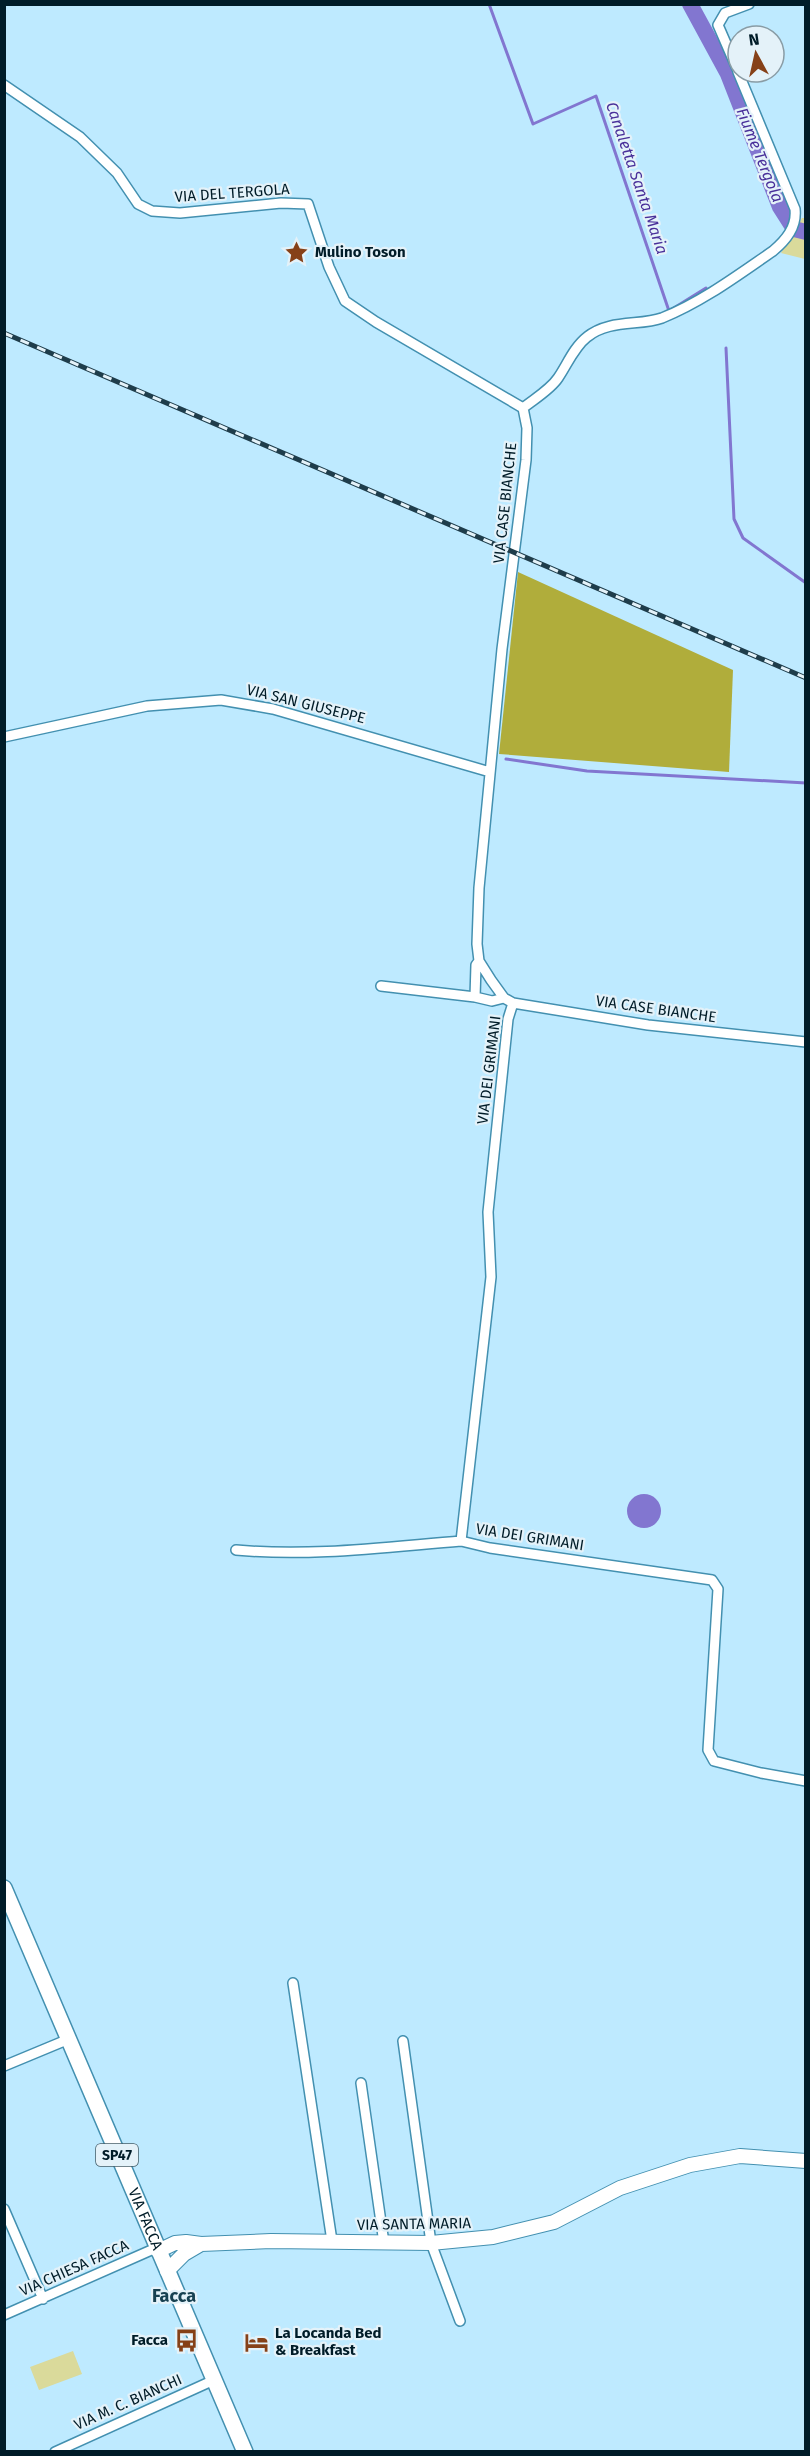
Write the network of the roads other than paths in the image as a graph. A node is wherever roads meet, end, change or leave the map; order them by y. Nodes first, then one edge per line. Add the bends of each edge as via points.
1 (749, 4) edge
2 (726, 44) edge
3 (743, 84) edge
4 (4, 85) edge
5 (523, 408) junction
6 (4, 737) edge
7 (490, 772) junction
8 (479, 961) junction
9 (381, 986) dead end
10 (475, 997) junction
11 (504, 998) junction
12 (513, 1003) junction
13 (806, 1042) edge
14 (461, 1541) junction
15 (236, 1550) dead end
16 (806, 1781) edge
17 (4, 1888) edge
18 (293, 1983) dead end
19 (69, 2039) junction
20 (403, 2041) dead end
21 (4, 2066) edge
22 (361, 2083) dead end
23 (806, 2161) edge
24 (4, 2209) edge
25 (332, 2241) junction
26 (384, 2243) junction
27 (431, 2243) junction
28 (201, 2244) junction
29 (157, 2249) junction
30 (167, 2271) junction
31 (43, 2299) junction
32 (4, 2315) edge
33 (460, 2321) dead end
34 (213, 2380) junction
35 (55, 2451) edge
36 (245, 2451) edge

1 - 2 street via 725,13 718,25
3 - 5 street via 795,209 795,223 788,235 773,251 684,309 659,319 607,327 587,337 557,380
4 - 5 street, VIA DEL TERGOLA via 80,137 117,173 138,204 152,211 180,213 308,204 345,301
5 - 7 street, VIA CASE BIANCHE via 526,460
6 - 7 street, VIA SAN GIUSEPPE via 147,706 221,700 273,709
7 - 8 street, VIA CASE BIANCHE via 479,888
8 - 10 street, VIA CASE BIANCHE
8 - 11 street, VIA CASE BIANCHE
9 - 10 street, VIA CASE BIANCHE
10 - 11 street, VIA CASE BIANCHE via 492,1001
11 - 12 street, VIA CASE BIANCHE
12 - 13 street, VIA CASE BIANCHE via 648,1024
12 - 14 street, VIA DEI GRIMANI via 508,1019 488,1212 491,1277
14 - 15 street via 354,1551
14 - 16 street, VIA DEI GRIMANI via 712,1580 718,1588 708,1750 714,1761
17 - 19 main road, VIA FACCA / SP47
18 - 25 street
19 - 21 street
19 - 29 main road, VIA FACCA / SP47
20 - 27 street
22 - 26 street
23 - 27 main road, VIA SANTA MARIA via 740,2156 690,2165 620,2188 554,2222 493,2237
24 - 31 street
25 - 26 main road, VIA SANTA MARIA
25 - 28 main road, VIA SANTA MARIA
26 - 27 main road, VIA SANTA MARIA
27 - 33 street
28 - 29 main road, VIA SANTA MARIA via 175,2243
28 - 30 main road
29 - 30 main road, VIA FACCA / SP47
29 - 31 street, VIA CHIESA FACCA
30 - 34 main road, VIA FACCA / SP47
31 - 32 street, VIA CHIESA FACCA
34 - 35 street, VIA M. C. BIANCHI
34 - 36 main road, VIA FACCA / SP47

